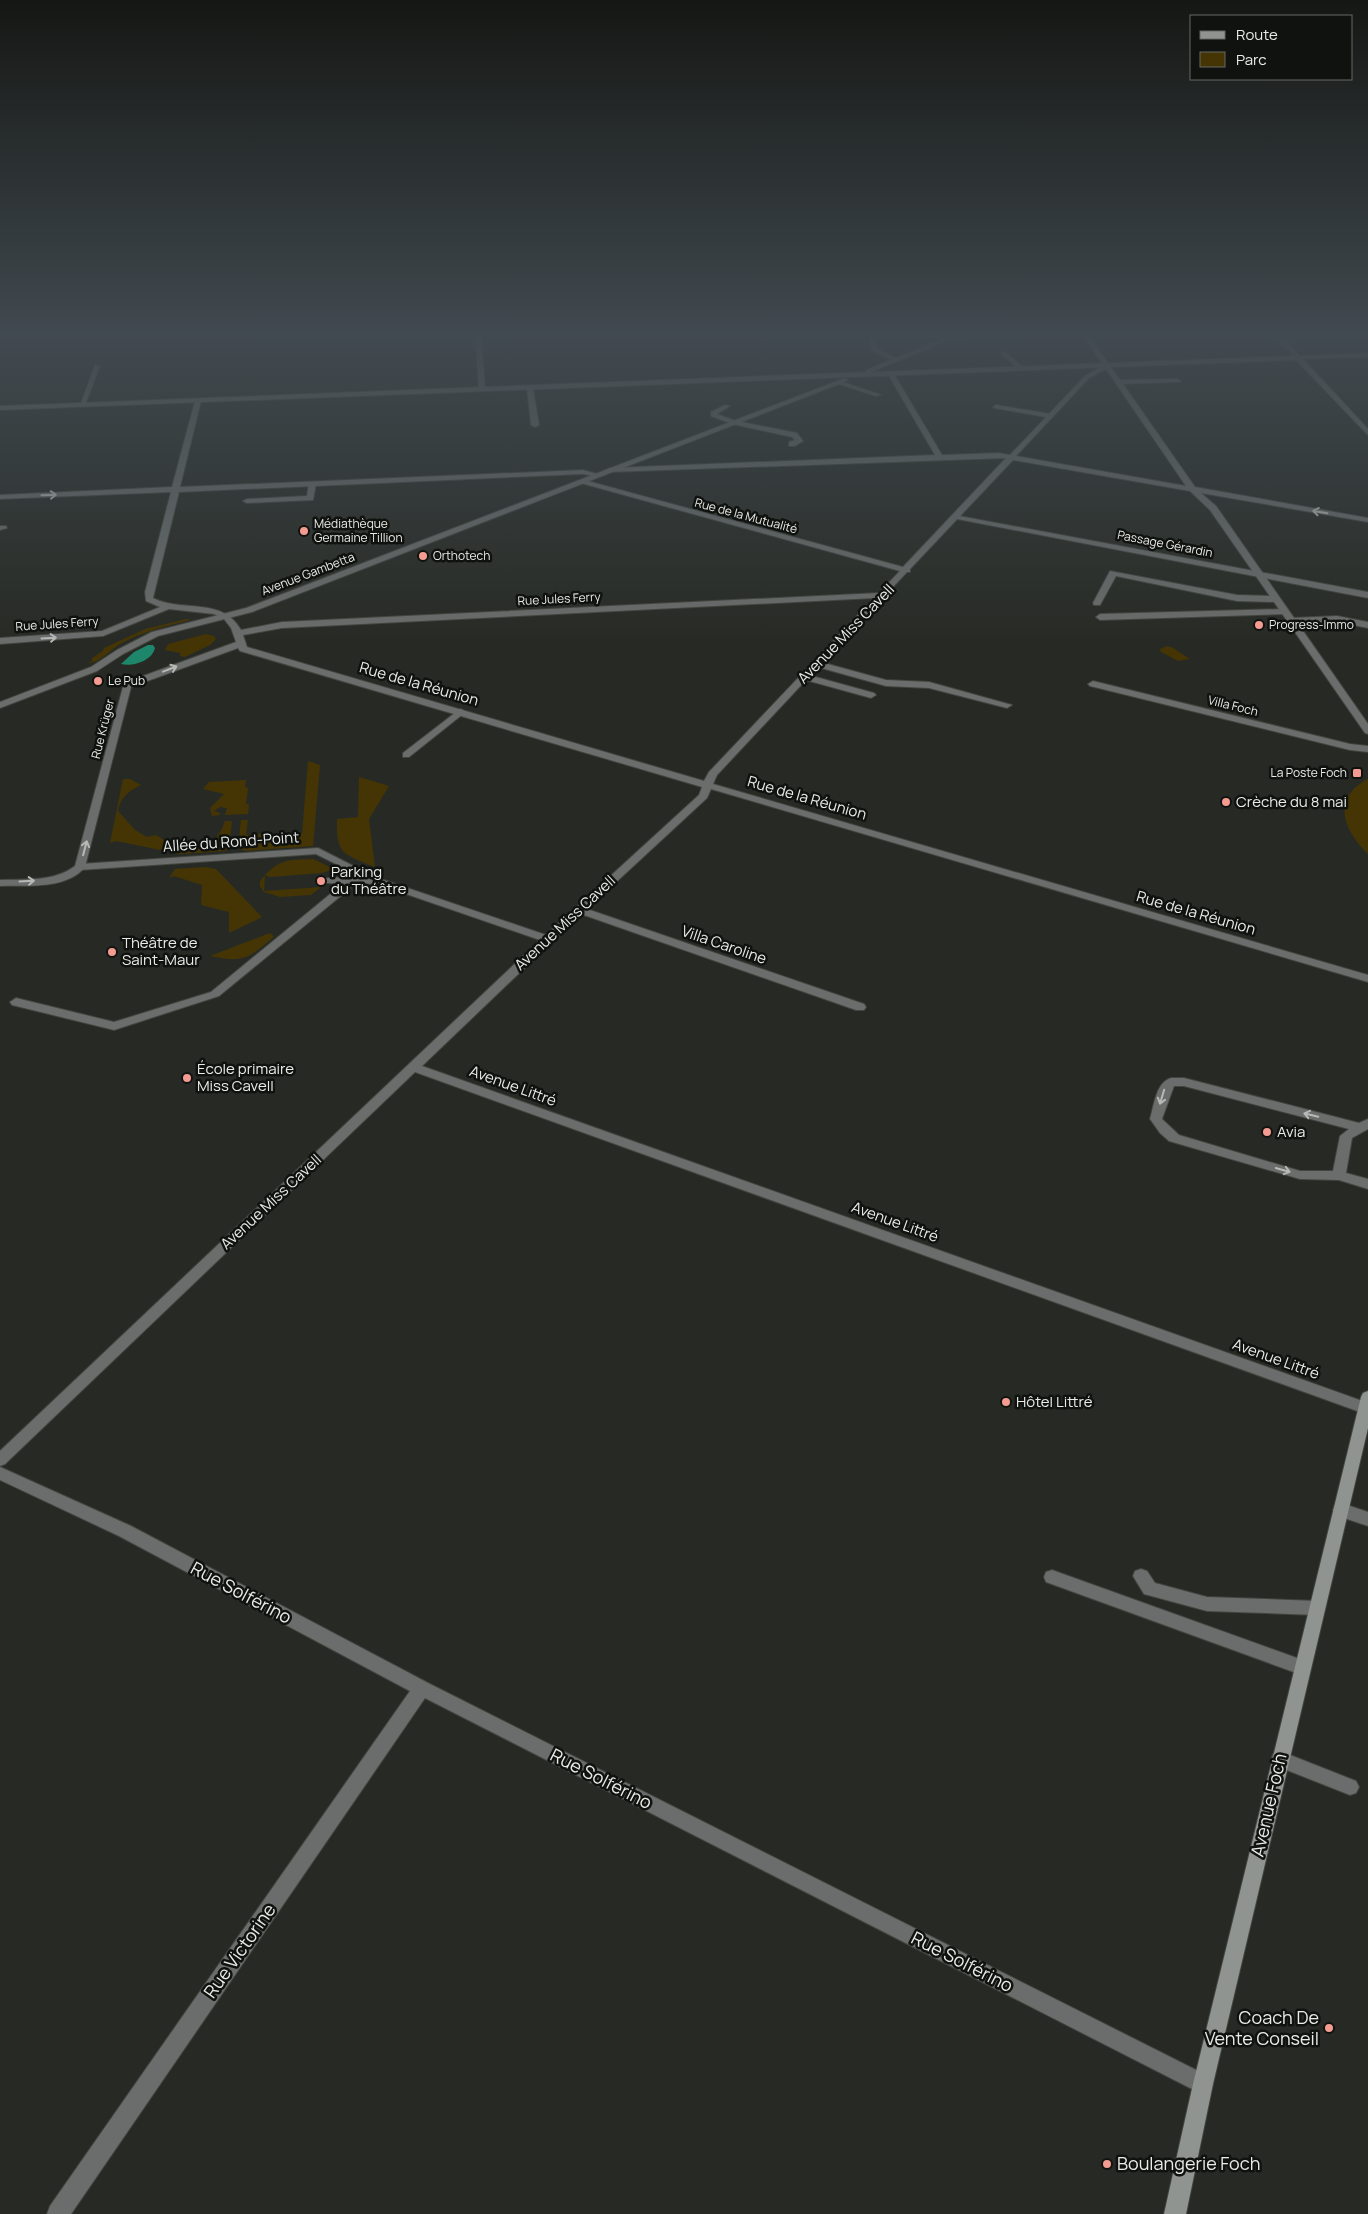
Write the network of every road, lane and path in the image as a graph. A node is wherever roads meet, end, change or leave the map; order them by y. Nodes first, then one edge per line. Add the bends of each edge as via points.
1 (189, 437) edge
2 (696, 437) edge
3 (796, 437) edge
4 (928, 437) edge
5 (1031, 437) edge
6 (1156, 437) edge
7 (792, 444) dead end
8 (1013, 457) junction
9 (940, 458) junction
10 (610, 470) junction
11 (597, 475) junction
12 (581, 482) junction
13 (312, 484) junction
14 (176, 490) junction
15 (1192, 490) junction
16 (0, 497) edge
17 (247, 501) dead end
18 (957, 517) junction
19 (1368, 520) edge
20 (907, 570) junction
21 (1258, 574) junction
22 (882, 595) junction
23 (1368, 595) edge
24 (1275, 598) junction
25 (1097, 603) dead end
26 (170, 606) junction
27 (1285, 612) junction
28 (1100, 617) dead end
29 (225, 618) junction
30 (1291, 621) junction
31 (1368, 625) edge
32 (238, 633) junction
33 (0, 641) edge
34 (240, 644) junction
35 (817, 664) junction
36 (805, 677) junction
37 (1093, 684) dead end
38 (871, 695) dead end
39 (0, 705) edge
40 (1007, 705) dead end
41 (460, 712) junction
42 (1368, 731) edge
43 (1368, 749) edge
44 (406, 755) dead end
45 (708, 784) junction
46 (80, 867) junction
47 (355, 879) junction
48 (321, 881) dead end
49 (378, 881) junction
50 (0, 882) edge
51 (579, 910) junction
52 (548, 939) junction
53 (1368, 979) edge
54 (16, 1002) dead end
55 (860, 1007) dead end
56 (413, 1067) junction
57 (1363, 1125) edge
58 (1338, 1176) junction
59 (1368, 1184) edge
60 (1367, 1402) edge
61 (1364, 1436) edge
62 (0, 1460) edge
63 (0, 1473) edge
64 (1341, 1510) junction
65 (1368, 1519) edge
66 (1140, 1576) dead end
67 (1052, 1577) dead end
68 (1317, 1608) junction
69 (1302, 1668) junction
70 (422, 1688) junction
71 (1280, 1759) junction
72 (1350, 1787) dead end
73 (1203, 2084) junction
74 (58, 2214) edge
75 (1175, 2214) edge

1 - 14 street
2 - 10 street, Avenue Gambetta
3 - 7 street via 799,441
4 - 9 street
5 - 8 street, Avenue Miss Cavell
6 - 15 street
8 - 9 street
8 - 15 street
8 - 18 street, Avenue Miss Cavell
9 - 10 street
10 - 11 street, Avenue Gambetta
11 - 12 street, Avenue Gambetta
11 - 13 street via 583,472
12 - 20 street, Rue de la Mutualité
12 - 29 street, Avenue Gambetta
13 - 14 street
13 - 17 street via 310,498
16 -> 14 street
14 - 26 street via 149,592 149,599
19 -> 15 street
15 - 21 street via 1213,508
18 - 20 street, Avenue Miss Cavell
18 - 21 street, Passage Gérardin
20 - 22 street, Avenue Miss Cavell
21 - 23 street, Passage Gérardin
21 - 24 street
22 - 32 street, Rue Jules Ferry via 282,625
22 - 35 street, Avenue Miss Cavell
24 - 25 street via 1237,598 1113,573
24 - 27 street
26 - 29 street via 207,608
33 -> 26 street, Rue Jules Ferry via 103,633
27 - 28 street
27 - 30 street
29 - 32 street
29 - 39 street, Avenue Gambetta via 155,634 94,669
30 - 31 street via 1337,619
30 - 42 street
32 - 34 street
34 - 41 street, Rue de la Réunion via 243,649
46 -> 34 street, Rue Krüger via 127,685
35 - 36 street, Avenue Miss Cavell
35 - 40 street via 886,683 929,685
36 - 38 street
36 - 45 street, Avenue Miss Cavell via 712,774
37 - 43 street, Villa Foch
41 - 44 street
41 - 45 street, Rue de la Réunion
45 - 51 street, Avenue Miss Cavell via 703,796
45 - 53 street, Rue de la Réunion
46 - 49 street, Allée du Rond-Point via 318,851
50 -> 46 street via 54,880 74,873
47 - 48 street, Allée du Rond-Point
47 - 49 street, Allée du Rond-Point
47 - 54 street via 215,994 114,1026
49 - 52 street, Allée du Rond-Point
51 - 52 street, Avenue Miss Cavell
51 - 55 street, Villa Caroline
52 - 56 street, Avenue Miss Cavell
56 - 60 street, Avenue Littré
56 - 62 street, Avenue Miss Cavell
57 - 58 street via 1346,1136
57 -> 58 street via 1184,1082 1171,1082 1166,1087 1156,1119 1174,1138 1300,1175
58 - 59 street
60 - 61 main road, Avenue Foch
61 - 64 main road, Avenue Foch
63 - 70 street, Rue Solférino via 125,1531
64 - 65 street
64 - 68 main road, Avenue Foch
66 - 68 street via 1150,1589 1207,1604
67 - 69 street
68 - 69 main road, Avenue Foch
69 - 71 main road, Avenue Foch
70 - 73 street, Rue Solférino
70 - 74 street, Rue Victorine
71 - 72 street
71 - 73 main road, Avenue Foch
73 - 75 main road, Avenue Foch

